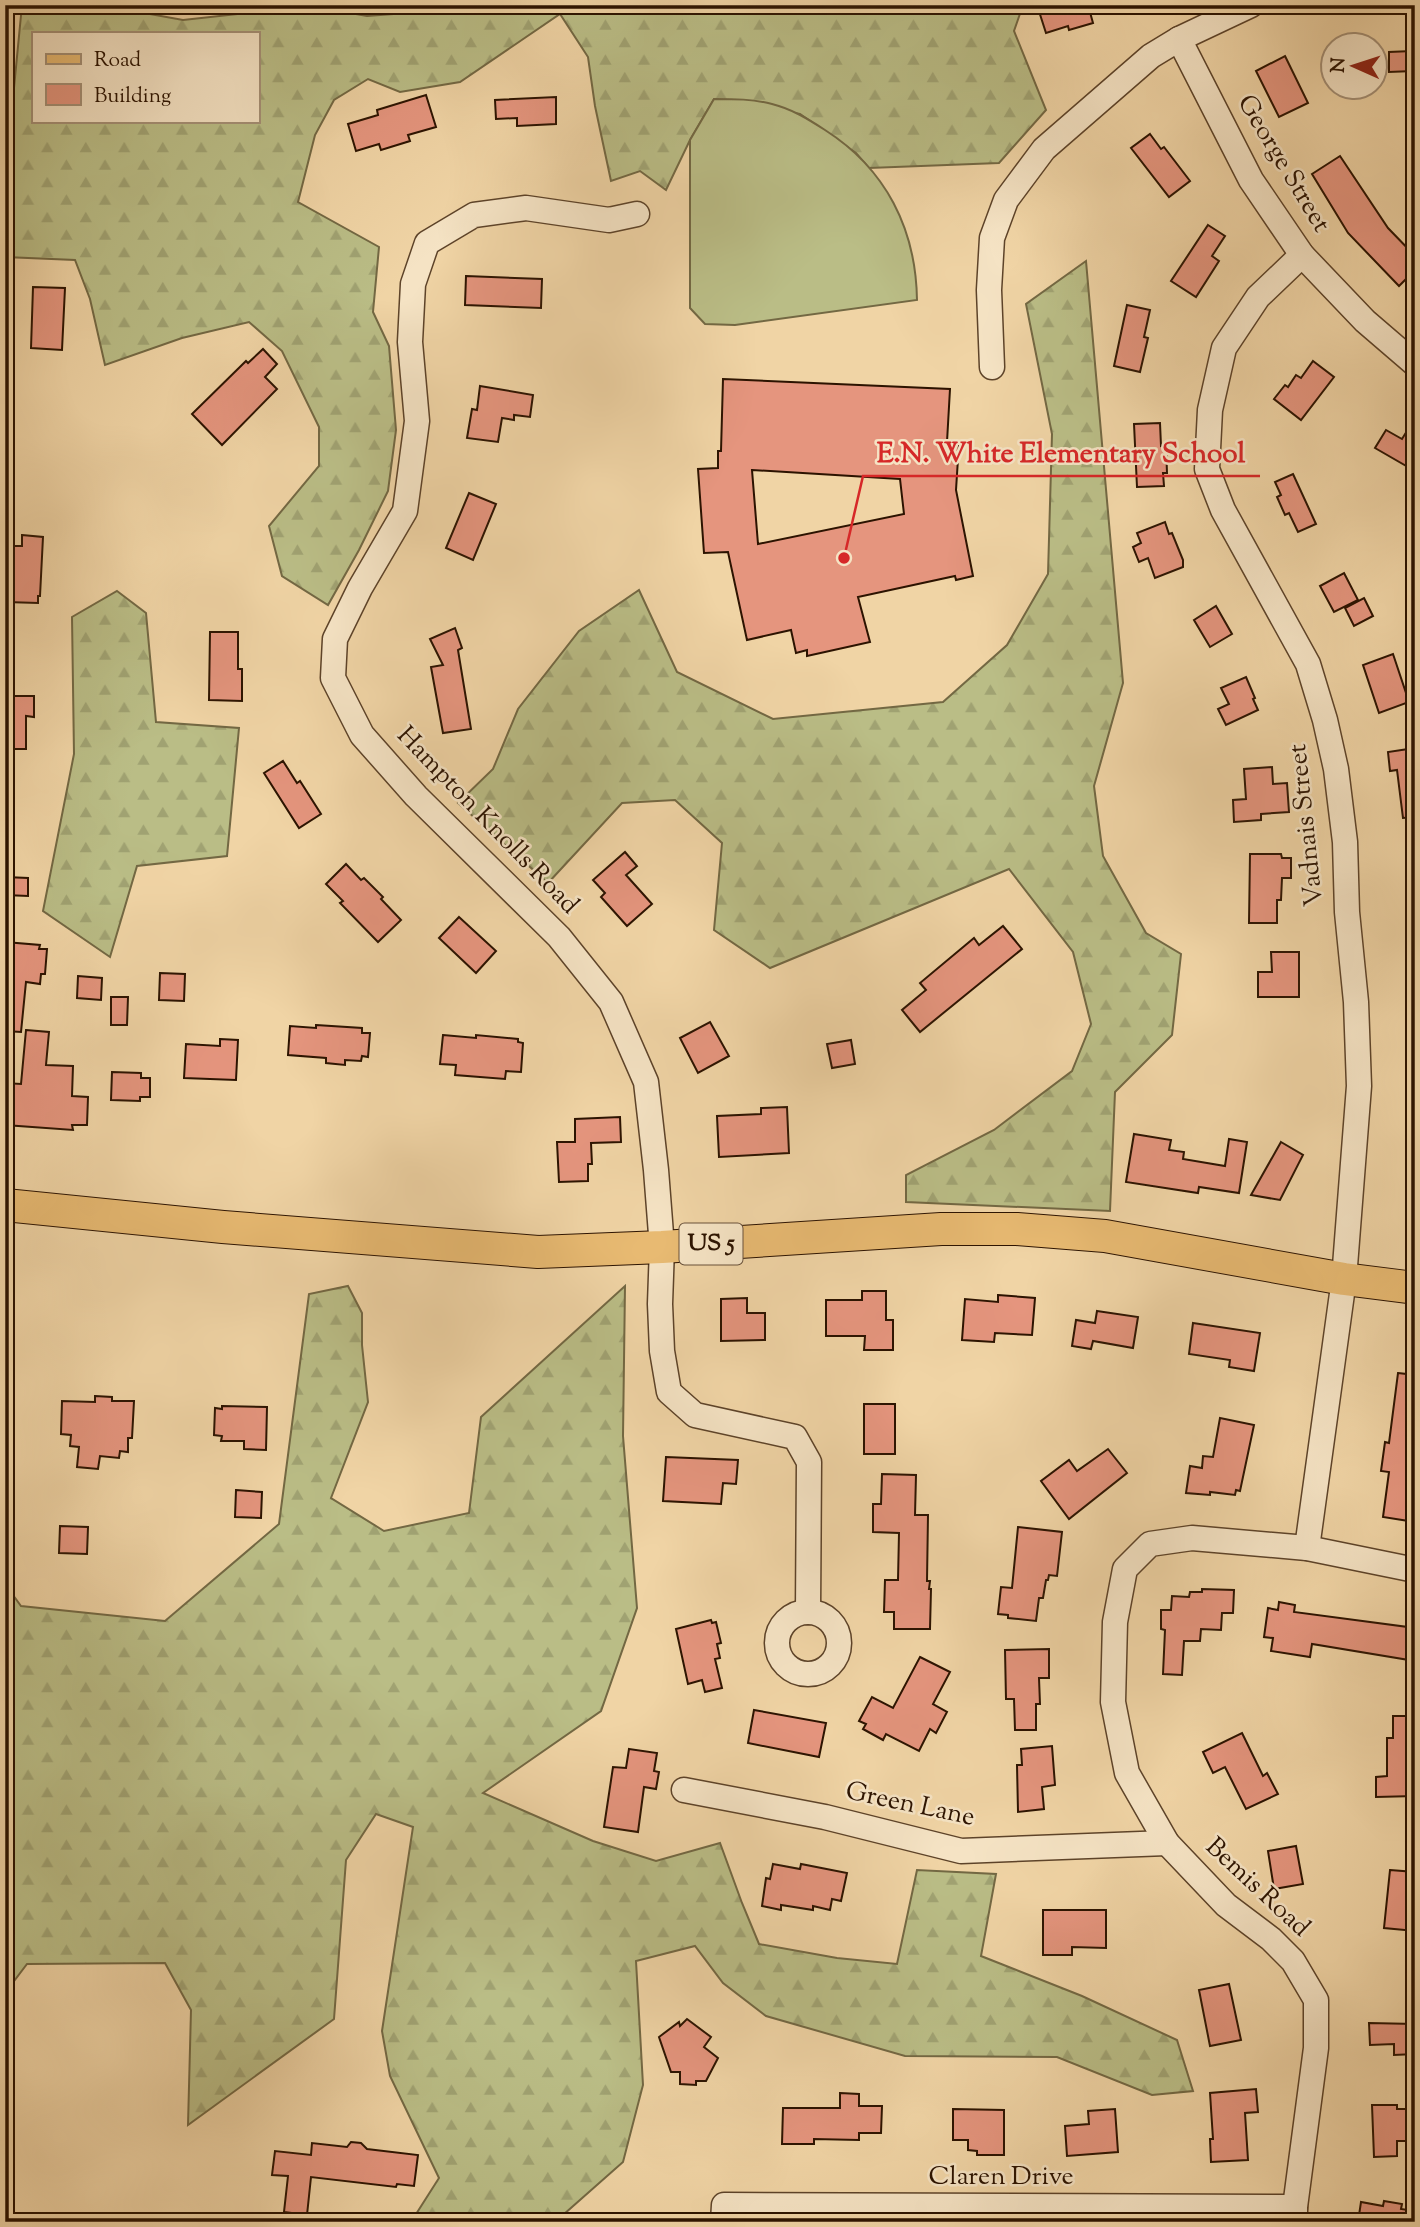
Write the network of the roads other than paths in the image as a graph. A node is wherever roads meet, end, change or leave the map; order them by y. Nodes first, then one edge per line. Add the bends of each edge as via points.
1 (1251, 5) edge
2 (1179, 39) junction
3 (637, 214) dead end
4 (1302, 255) junction
5 (1415, 364) edge
6 (992, 367) dead end
7 (5, 1205) edge
8 (662, 1248) junction
9 (1343, 1279) junction
10 (1415, 1289) edge
11 (1307, 1548) junction
12 (1415, 1570) edge
13 (808, 1612) dead end
14 (684, 1790) dead end
15 (1167, 1843) junction
16 (1009, 2214) edge
17 (1295, 2215) edge
18 (723, 2222) edge

1 - 2 street
2 - 4 street, George Street via 1251,180
2 - 6 street via 1151,56 1044,149 1006,200 992,237
3 - 8 street, Hampton Knolls Road via 609,220 526,208 474,215 428,243 412,284 410,342 417,421 405,511 335,639 333,678 362,736 433,814 559,937 611,1002 646,1082
4 - 5 street, George Street via 1365,321
4 - 9 street, Vadnais Street via 1258,297 1224,348 1210,410 1207,469 1223,510 1308,664 1336,769 1345,842 1359,1086
7 - 8 main road, US 5 via 538,1252
8 - 9 main road, US 5 via 941,1229 1017,1229 1105,1236
8 - 13 street, Hampton Knolls Road via 662,1350 669,1392 695,1415 795,1437 810,1462
9 - 10 main road, US 5
9 - 11 street
11 - 12 street, Bemis Road
11 - 15 street, Bemis Road via 1192,1538 1150,1545 1125,1569 1115,1622 1113,1702 1127,1773
14 - 15 street, Green Lane via 825,1817 961,1851
15 - 17 street, Bemis Road via 1226,1905 1293,1961 1316,2000 1316,2048
16 - 17 street, Claren Drive
16 - 18 street, Claren Drive via 724,2205

